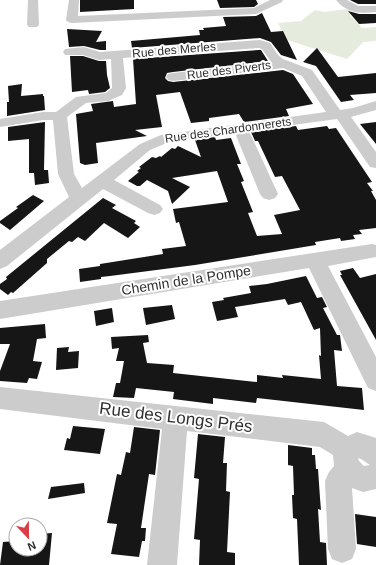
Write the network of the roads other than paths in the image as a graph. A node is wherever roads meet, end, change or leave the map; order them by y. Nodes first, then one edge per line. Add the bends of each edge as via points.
1 (33, 0) edge
2 (74, 0) edge
3 (278, 0) edge
4 (341, 0) edge
5 (376, 9) edge
6 (32, 25) dead end
7 (192, 49) junction
8 (69, 52) dead end
9 (117, 55) junction
10 (284, 64) junction
11 (203, 73) junction
12 (173, 77) dead end
13 (376, 105) edge
14 (339, 115) junction
15 (60, 116) junction
16 (0, 123) edge
17 (240, 128) junction
18 (376, 163) edge
19 (102, 181) junction
20 (269, 194) dead end
21 (79, 199) junction
22 (154, 209) dead end
23 (372, 251) dead end
24 (315, 260) junction
25 (0, 261) edge
26 (0, 310) edge
27 (376, 380) edge
28 (0, 398) edge
29 (176, 417) junction
30 (375, 450) edge
31 (348, 460) junction
32 (376, 476) edge
33 (342, 549) dead end
34 (162, 565) edge

1 - 6 street
2 - 3 street via 72,20 256,10
4 - 5 street via 356,10
7 - 9 street, Rue des Merles
7 - 10 street, Rue des Merles via 260,44 266,46 274,58
7 - 11 street
8 - 9 street via 84,51 99,56
9 - 15 street, Rue des Merles via 118,91 111,96 80,101
10 - 11 street, Rue des Piverts
10 - 14 street, Rue des Merles via 307,73
11 - 12 street, Rue des Piverts
13 - 14 street, Rue des Chardonnerets
14 - 17 street, Rue des Chardonnerets
14 - 18 street, Rue des Merles
15 - 16 street
15 - 21 street via 66,174
17 - 19 street, Rue des Chardonnerets via 159,140 145,147
17 - 20 street
19 - 21 street, Rue des Chardonnerets
19 - 22 street
21 - 25 street, Rue des Chardonnerets
23 - 24 street, Chemin de la Pompe
24 - 26 street, Chemin de la Pompe
24 - 27 street
28 - 29 street, Rue des Longs Prés
29 - 31 street, Rue des Longs Prés via 324,435
29 - 34 street
30 - 31 street via 356,445
31 - 32 street, Rue des Longs Prés via 359,478 365,480
31 - 33 street via 338,481

